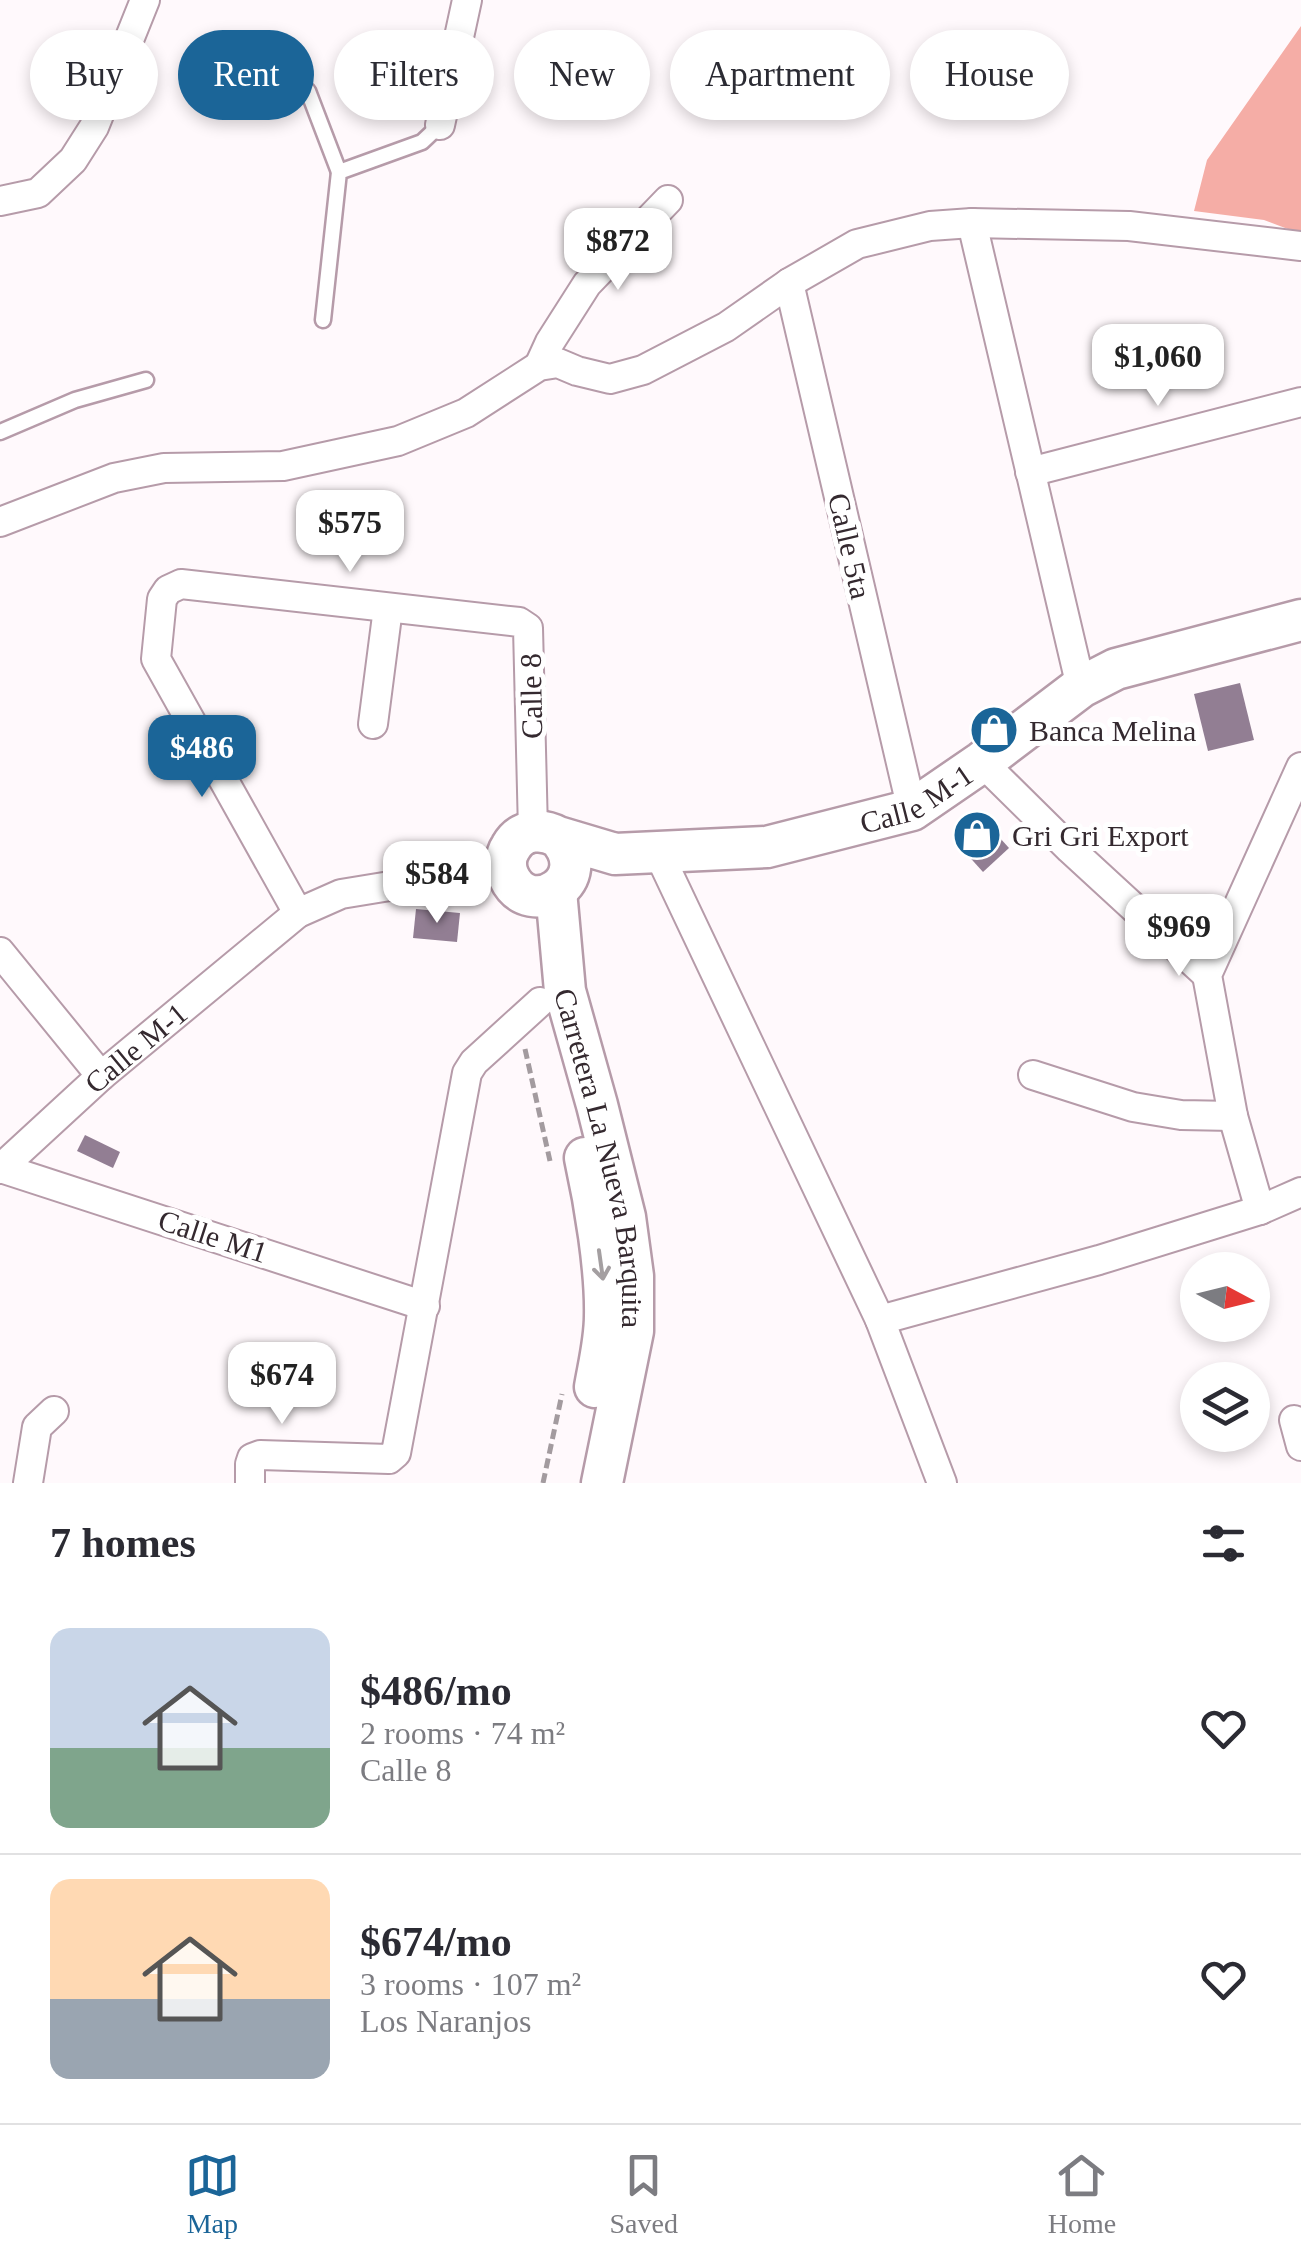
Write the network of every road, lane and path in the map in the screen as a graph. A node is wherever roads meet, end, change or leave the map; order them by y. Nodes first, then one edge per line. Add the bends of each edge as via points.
1 (146, 0) edge
2 (467, 0) edge
3 (314, 107) edge
4 (440, 125) joint
5 (339, 172) junction
6 (668, 200) dead end
7 (0, 201) edge
8 (972, 223) junction
9 (1301, 246) edge
10 (789, 283) junction
11 (323, 320) dead end
12 (539, 366) junction
13 (146, 380) dead end
14 (1301, 402) edge
15 (0, 432) edge
16 (1030, 472) junction
17 (0, 522) edge
18 (388, 608) junction
19 (1301, 620) edge
20 (1082, 688) junction
21 (373, 724) dead end
22 (982, 762) junction
23 (1301, 767) edge
24 (912, 810) junction
25 (546, 834) junction
26 (658, 852) junction
27 (615, 854) junction
28 (538, 885) junction
29 (298, 912) junction
30 (0, 952) edge
31 (1207, 975) junction
32 (528, 1012) junction
33 (1034, 1075) dead end
34 (101, 1076) junction
35 (1233, 1116) junction
36 (551, 1164) dead end
37 (1, 1168) edge
38 (1301, 1192) edge
39 (1260, 1210) junction
40 (425, 1306) junction
41 (880, 1320) junction
42 (563, 1384) dead end
43 (54, 1410) dead end
44 (28, 1483) edge
45 (250, 1483) edge
46 (543, 1483) edge
47 (576, 1483) edge
48 (602, 1483) edge
49 (942, 1483) edge

1 - 7 street via 94,127 73,160 38,194
2 - 4 street
3 - 5 lane
4 - 5 lane via 422,142
5 - 11 lane
6 - 12 street via 587,284
8 - 9 street via 1129,226
8 - 10 street via 857,244
8 - 16 street
10 - 12 street via 726,327 643,370 610,379 558,363
10 - 24 street, Calle 5ta
12 - 17 street via 466,414 398,440 283,466 164,468 114,478
13 - 15 lane
14 - 16 street
16 - 20 street
18 - 21 street
18 - 25 street, Calle 8 via 528,628
18 - 29 street, Calle 8 via 182,584 162,599 156,659
19 - 20 street, Calle M-1 via 1116,670
20 - 22 street, Calle M-1
22 - 24 street, Calle M-1
22 - 31 street
23 - 31 street
24 - 26 street, Calle M-1 via 767,847
25 - 27 street, Calle M-1
25 - 28 street via 565,844 571,862 566,880
25 - 28 street via 526,834 506,859
26 - 27 street, Calle M-1
26 - 41 street
27 - 28 street, Calle M-1
28 - 29 street, Calle M-1 via 341,894
28 - 32 street, Carretera La Nueva Barquita
28 - 48 street, Carretera La Nueva Barquita via 620,1198 633,1276 633,1331
29 - 34 street, Calle M-1
30 - 34 street
31 - 35 street
32 - 36 path via 527,1055
32 - 40 street via 467,1073
32 -> 47 street, Carretera La Nueva Barquita via 574,1110 604,1285 603,1346
33 - 35 street via 1133,1107
34 - 37 street, Calle M-1
35 - 39 street
37 - 40 street, Calle M1
38 - 39 street
39 - 41 street
40 - 45 street via 394,1457 260,1455 252,1458
41 - 49 street
42 - 46 path
43 - 44 street via 36,1428

